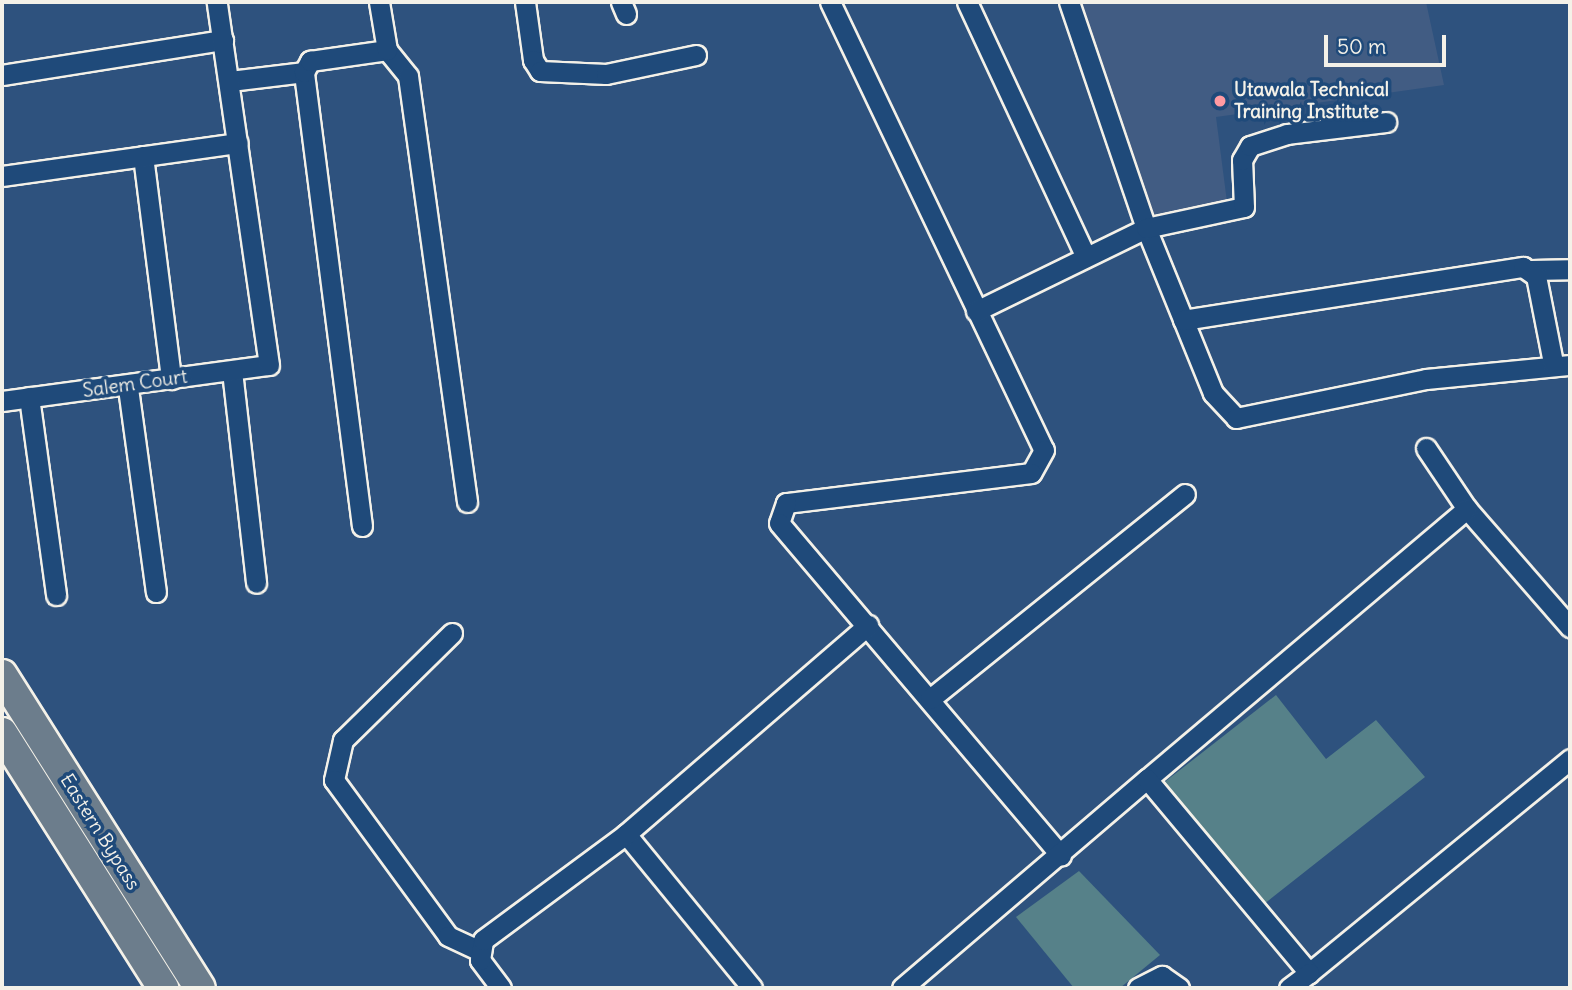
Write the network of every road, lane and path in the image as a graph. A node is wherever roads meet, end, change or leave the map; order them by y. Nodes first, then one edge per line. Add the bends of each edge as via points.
1 (217, 2) edge
2 (379, 2) edge
3 (525, 2) edge
4 (830, 2) edge
5 (967, 2) edge
6 (1069, 2) edge
7 (223, 40) junction
8 (387, 50) junction
9 (696, 55) dead end
10 (304, 72) junction
11 (2, 75) edge
12 (230, 81) junction
13 (1386, 122) dead end
14 (238, 143) junction
15 (143, 156) junction
16 (2, 176) edge
17 (1146, 228) junction
18 (1086, 257) junction
19 (1570, 269) edge
20 (1531, 270) junction
21 (976, 311) junction
22 (1183, 320) junction
23 (1562, 364) edge
24 (232, 371) junction
25 (171, 379) junction
26 (128, 388) junction
27 (29, 397) junction
28 (2, 401) edge
29 (1426, 448) dead end
30 (1185, 494) dead end
31 (467, 502) dead end
32 (1467, 509) junction
33 (362, 526) dead end
34 (256, 583) dead end
35 (156, 592) dead end
36 (56, 595) dead end
37 (1569, 622) edge
38 (868, 625) junction
39 (452, 633) dead end
40 (2, 675) edge
41 (930, 699) junction
42 (2, 733) edge
43 (1570, 759) edge
44 (1147, 779) junction
45 (626, 834) junction
46 (1061, 856) junction
47 (478, 950) junction
48 (1309, 973) junction
49 (163, 988) edge
50 (200, 988) edge
51 (500, 988) edge
52 (752, 988) edge
53 (902, 988) edge
54 (1138, 988) edge
55 (1178, 988) edge
56 (1289, 988) edge

1 - 7 street
2 - 8 street
3 - 9 street via 533,60 540,71 606,74
4 - 21 street
5 - 18 street
6 - 17 street
7 - 11 street
7 - 12 street
8 - 10 street via 310,61
8 - 31 street via 408,76
10 - 12 street
10 - 33 street
12 - 14 street
13 - 17 street via 1287,134 1250,146 1242,160 1244,207
14 - 15 street
14 - 24 street, Salem Court via 269,366
15 - 16 street
15 - 25 street
17 - 18 street
17 - 22 street
18 - 21 street
19 - 20 street
20 - 22 street
20 - 23 street
21 - 38 street via 1044,450 1031,473 786,503 779,510 779,523
22 - 23 street via 1213,393 1236,418 1426,379
24 - 25 street, Salem Court
24 - 34 street
25 - 26 street, Salem Court
26 - 27 street, Salem Court
26 - 35 street
27 - 28 street, Salem Court
27 - 36 street
29 - 32 street
30 - 41 street
32 - 37 street
32 - 44 street
38 - 41 street
38 - 45 street
39 - 47 street via 343,740 334,780 448,936
40 - 50 main road, Eastern Bypass
41 - 46 street
42 - 49 main road, Eastern Bypass
43 - 48 street
44 - 46 street
44 - 48 street
45 - 47 street via 483,940
45 - 52 street
46 - 53 street
47 - 51 street
48 - 56 street
54 - 55 street via 1162,976

